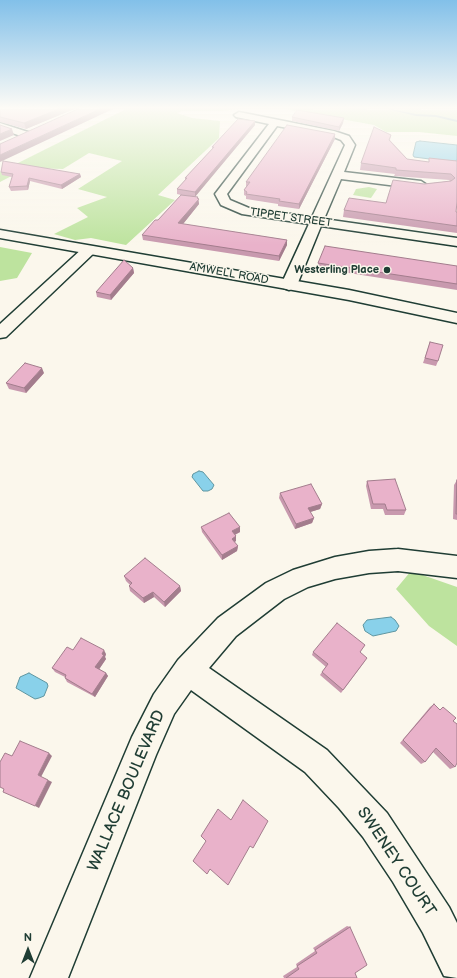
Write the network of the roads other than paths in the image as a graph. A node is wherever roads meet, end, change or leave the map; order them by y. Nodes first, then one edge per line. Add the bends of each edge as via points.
1 (250, 155) edge
2 (346, 155) edge
3 (337, 175) junction
4 (429, 185) edge
5 (316, 222) junction
6 (0, 234) edge
7 (457, 242) edge
8 (89, 250) junction
9 (289, 285) junction
10 (457, 318) edge
11 (0, 333) edge
12 (457, 567) edge
13 (188, 670) junction
14 (457, 963) edge
15 (49, 978) edge

1 - 5 street, TIPPET STREET via 223,190 222,198 231,206 246,211
2 - 3 street
3 - 4 street
3 - 5 street
5 - 7 street, TIPPET STREET
5 - 9 street
6 - 8 street, AMWELL ROAD
8 - 9 street, AMWELL ROAD
8 - 11 street
9 - 10 street, AMWELL ROAD
12 - 13 street, WALLACE BOULEVARD via 398,560 369,562 335,568 302,578 275,591 226,627
13 - 14 street, SWENEY COURT via 316,761 350,797 375,825 405,870 436,920
13 - 15 street, WALLACE BOULEVARD via 164,704 143,748

